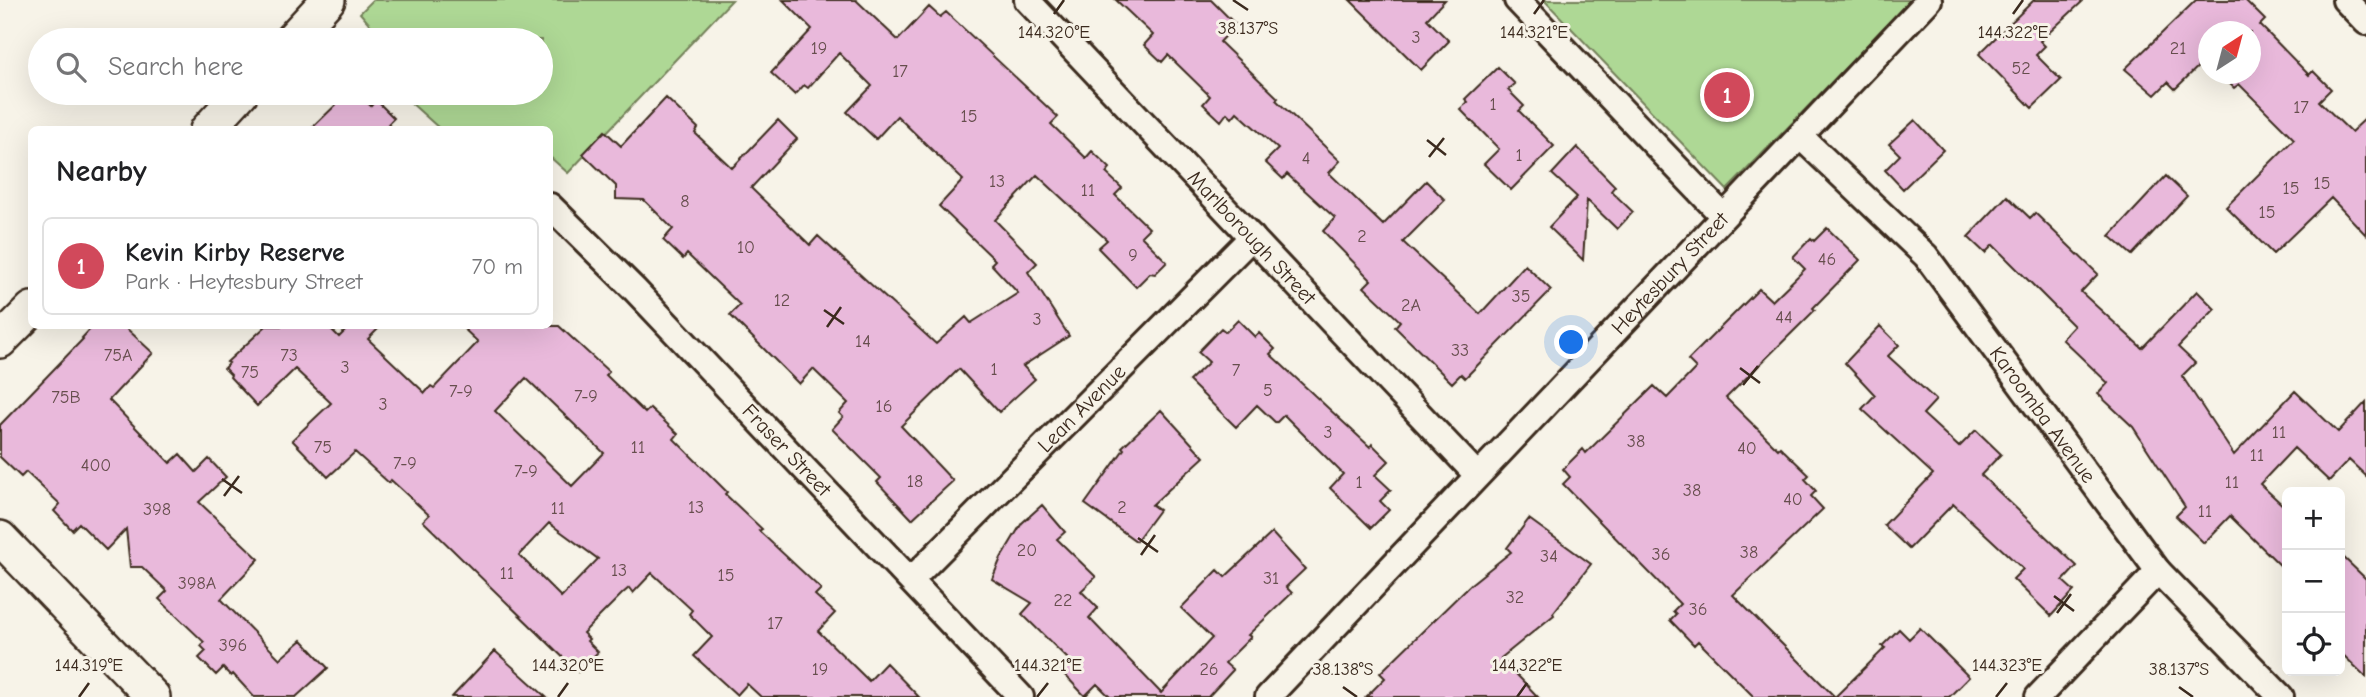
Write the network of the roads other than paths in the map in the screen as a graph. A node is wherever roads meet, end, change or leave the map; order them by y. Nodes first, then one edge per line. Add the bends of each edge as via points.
1 (328, 0) edge
2 (1027, 0) edge
3 (1517, 0) edge
4 (1929, 0) edge
5 (2345, 0) edge
6 (2366, 22) edge
7 (301, 28) edge
8 (230, 105) edge
9 (211, 126) edge
10 (1800, 136) junction
11 (553, 209) edge
12 (1723, 216) junction
13 (1252, 237) junction
14 (28, 313) edge
15 (0, 341) edge
16 (1478, 475) junction
17 (0, 538) edge
18 (2158, 571) junction
19 (911, 580) junction
20 (153, 697) edge
21 (1021, 697) edge
22 (1268, 697) edge
23 (2038, 697) edge
24 (2281, 697) edge

1 - 7 street
2 - 13 street, Marlborough Street
3 - 12 street
4 - 10 street, Heytesbury Street
5 - 6 street
8 - 9 street
10 - 12 street, Heytesbury Street
10 - 18 street, Karoomba Avenue via 1926,256
11 - 19 street, Fraser Street
12 - 16 street, Heytesbury Street
13 - 16 street, Marlborough Street
13 - 19 street, Lean Avenue
14 - 15 street
16 - 22 street, Heytesbury Street
17 - 20 street
18 - 23 street
18 - 24 street, Karoomba Avenue
19 - 21 street, Fraser Street

